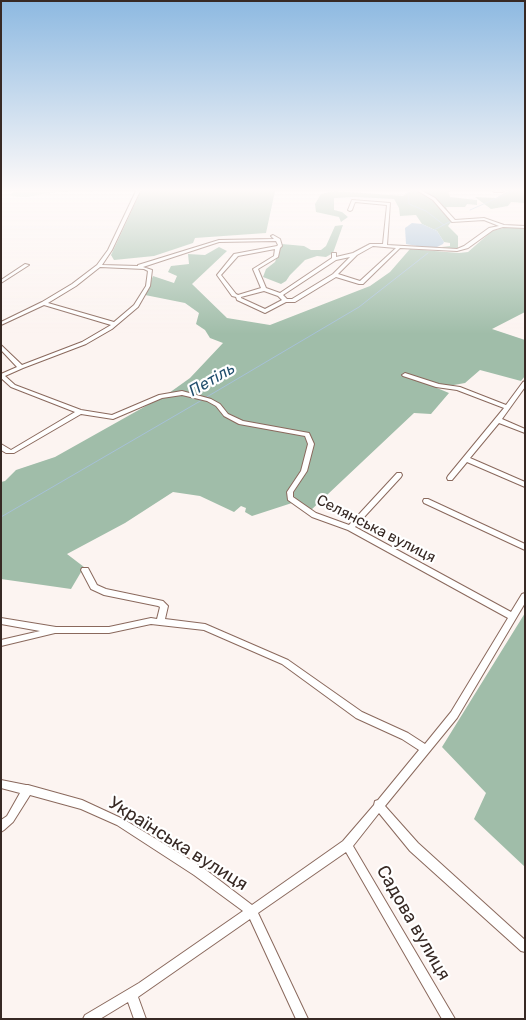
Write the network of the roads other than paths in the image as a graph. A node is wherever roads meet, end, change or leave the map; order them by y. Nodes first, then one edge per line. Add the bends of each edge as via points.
1 (115, 239) edge
2 (385, 239) edge
3 (478, 239) edge
4 (278, 240) joint
5 (384, 246) junction
6 (278, 247) junction
7 (398, 248) junction
8 (355, 254) junction
9 (27, 266) dead end
10 (99, 266) junction
11 (137, 267) junction
12 (335, 275) junction
13 (1, 282) edge
14 (264, 289) junction
15 (280, 294) junction
16 (238, 296) junction
17 (284, 300) junction
18 (44, 303) junction
19 (1, 324) edge
20 (114, 324) junction
21 (1, 347) edge
22 (21, 368) junction
23 (405, 375) dead end
24 (1, 376) edge
25 (524, 385) edge
26 (507, 407) junction
27 (80, 412) junction
28 (498, 420) junction
29 (525, 431) edge
30 (1, 446) edge
31 (466, 459) junction
32 (399, 475) dead end
33 (450, 478) dead end
34 (525, 485) edge
35 (426, 501) dead end
36 (350, 528) junction
37 (525, 547) edge
38 (86, 570) dead end
39 (525, 596) edge
40 (512, 616) junction
41 (1, 621) edge
42 (160, 622) junction
43 (56, 630) junction
44 (1, 643) edge
45 (426, 750) junction
46 (1, 784) edge
47 (28, 789) junction
48 (378, 804) junction
49 (1, 827) edge
50 (347, 845) junction
51 (251, 910) junction
52 (525, 947) edge
53 (131, 994) junction
54 (89, 1019) edge
55 (140, 1019) edge
56 (302, 1019) edge
57 (449, 1019) edge

1 - 10 street
2 - 5 street
3 - 7 street via 457,250
4 - 6 street
4 - 11 street via 219,241
5 - 7 street
5 - 8 street via 369,245
6 - 14 street via 276,257 255,269
6 - 16 street via 236,255 219,275
7 - 12 street via 361,283
8 - 12 street
8 - 15 street via 334,257
9 - 13 street
10 - 11 street
10 - 18 street
11 - 20 street via 150,270 148,286 136,306
12 - 17 street via 293,301
14 - 15 street
14 - 16 street
15 - 17 street
16 - 17 street via 238,299 265,311
18 - 19 street
18 - 20 street
20 - 22 street via 84,343
21 - 22 street
22 - 24 street
23 - 26 street via 438,386 458,388
24 - 27 street via 13,386
25 - 26 street
26 - 28 street
27 - 30 street via 12,452
27 - 36 street, Селянська вулиця via 114,418 161,396 182,393 209,400 226,415 242,422 306,434 312,444 304,471 290,492 290,498 314,515
28 - 29 street
28 - 31 street
31 - 33 street
31 - 34 street
32 - 36 street
35 - 37 street
36 - 40 street, Селянська вулиця
38 - 42 street via 94,587 104,592 160,603 164,606
39 - 40 street
40 - 45 street via 454,715
41 - 43 street
42 - 43 street via 109,630
42 - 45 street via 205,628 285,662 359,715 405,736
43 - 44 street
45 - 48 street
46 - 47 street, Українська вулиця
47 - 49 street via 10,819
47 - 51 street, Українська вулиця via 82,805 120,822 198,871
48 - 50 street
48 - 52 street via 414,847
50 - 51 street
50 - 57 street, Садова вулиця
51 - 53 street
51 - 56 street
53 - 54 street
53 - 55 street

